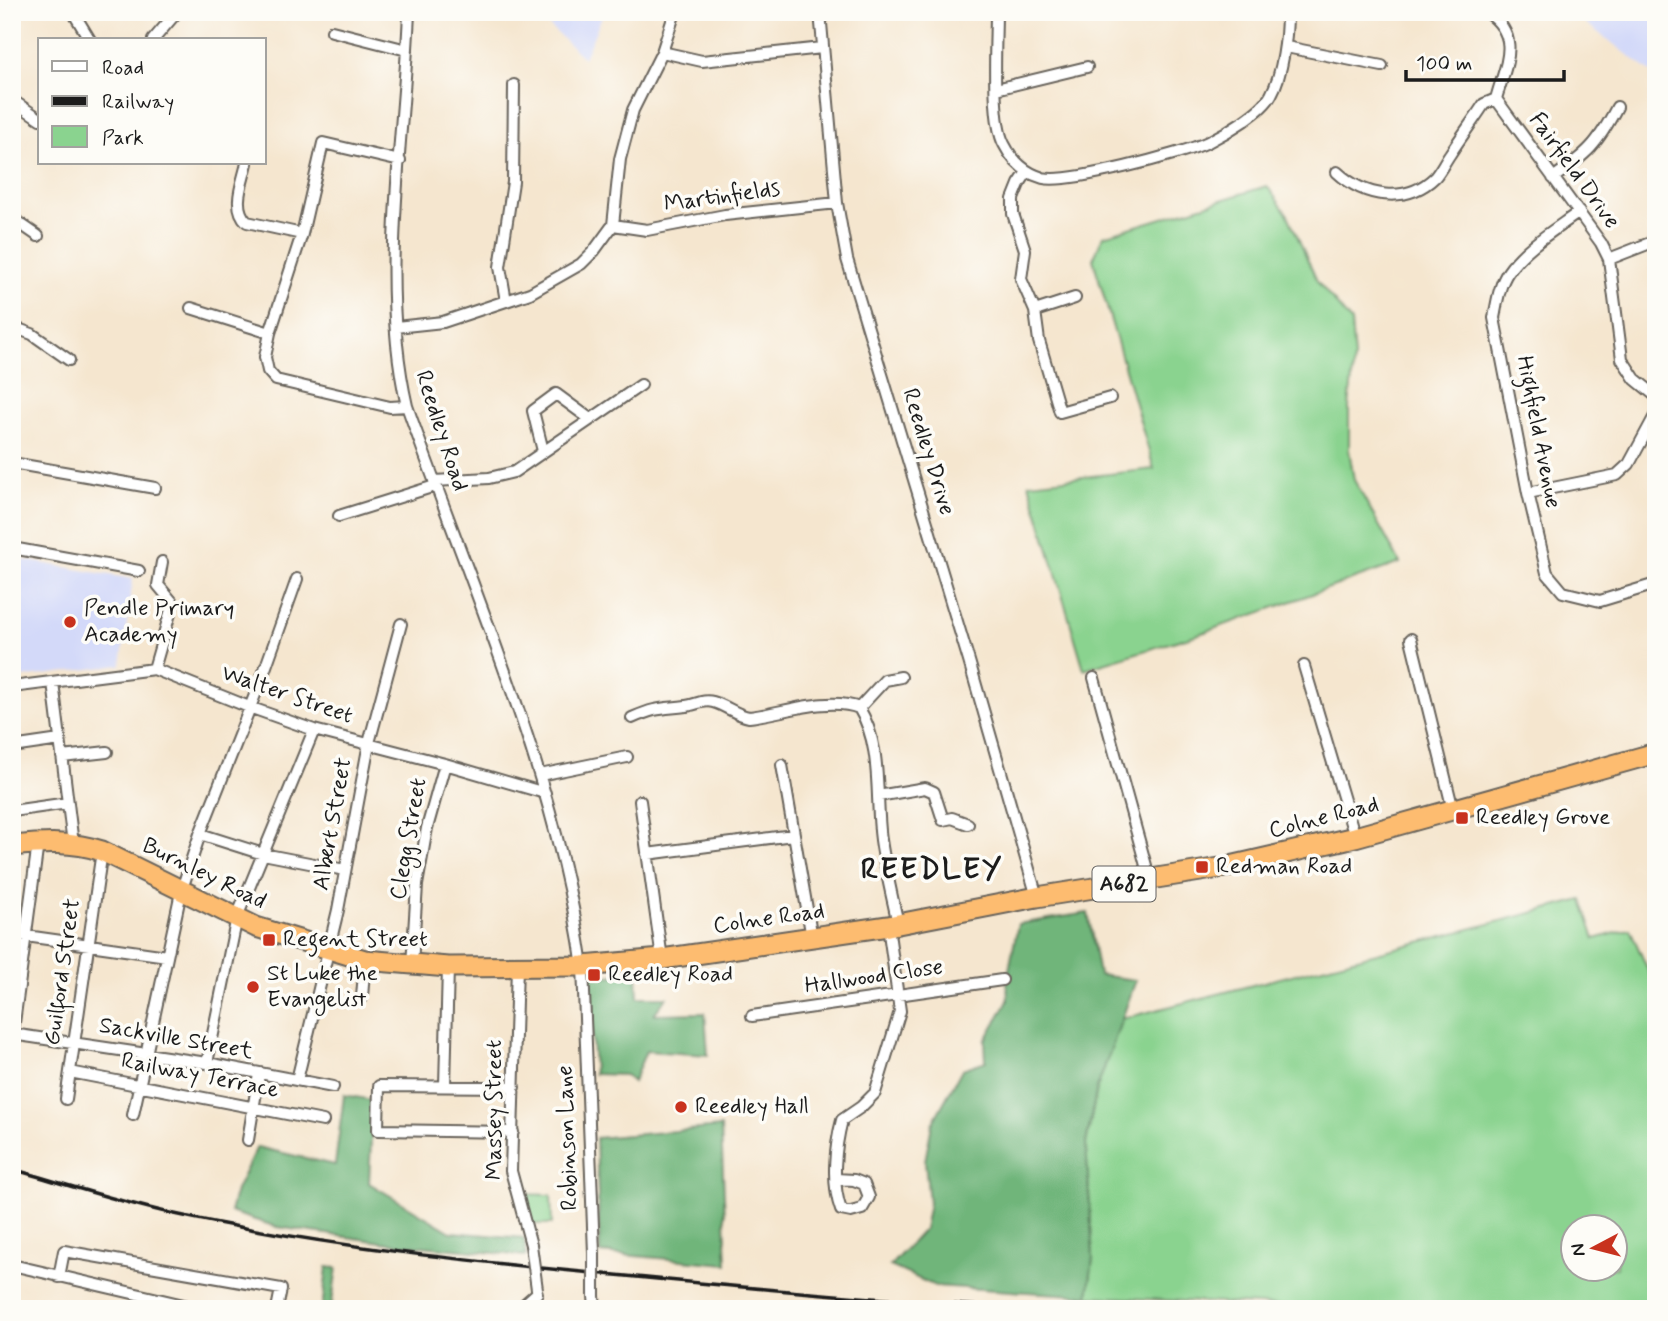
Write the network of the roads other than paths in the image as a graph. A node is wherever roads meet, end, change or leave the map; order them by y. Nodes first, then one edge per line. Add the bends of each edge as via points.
1 (73, 12) edge
2 (177, 12) edge
3 (409, 12) edge
4 (675, 12) edge
5 (820, 12) edge
6 (996, 12) edge
7 (1287, 12) edge
8 (1487, 12) edge
9 (332, 31) dead end
10 (89, 38) edge
11 (155, 38) edge
12 (1286, 47) junction
13 (822, 48) junction
14 (407, 50) junction
15 (662, 52) junction
16 (1382, 66) dead end
17 (1087, 67) dead end
18 (514, 85) dead end
19 (996, 89) junction
20 (1496, 99) junction
21 (12, 100) edge
22 (1617, 107) dead end
23 (38, 118) edge
24 (400, 161) junction
25 (247, 164) edge
26 (1027, 172) junction
27 (1337, 172) dead end
28 (1553, 178) junction
29 (837, 203) junction
30 (1579, 212) junction
31 (12, 218) edge
32 (613, 225) junction
33 (302, 234) junction
34 (38, 236) dead end
35 (1656, 237) edge
36 (1609, 259) junction
37 (1075, 298) dead end
38 (506, 301) junction
39 (191, 309) dead end
40 (1035, 312) junction
41 (396, 327) junction
42 (270, 333) junction
43 (12, 335) edge
44 (69, 360) dead end
45 (641, 385) dead end
46 (1656, 396) edge
47 (1110, 398) dead end
48 (407, 405) junction
49 (1656, 414) edge
50 (590, 419) junction
51 (543, 451) junction
52 (12, 463) edge
53 (434, 484) junction
54 (155, 488) dead end
55 (1528, 494) junction
56 (339, 516) dead end
57 (12, 548) edge
58 (162, 562) dead end
59 (139, 572) dead end
60 (297, 579) dead end
61 (1656, 584) edge
62 (401, 624) dead end
63 (1411, 639) dead end
64 (1304, 666) dead end
65 (154, 669) junction
66 (901, 677) dead end
67 (1094, 678) dead end
68 (53, 682) junction
69 (12, 687) edge
70 (249, 707) junction
71 (859, 708) junction
72 (632, 718) dead end
73 (314, 730) junction
74 (60, 740) junction
75 (369, 743) junction
76 (12, 747) edge
77 (107, 752) dead end
78 (1656, 754) edge
79 (62, 757) junction
80 (626, 757) dead end
81 (445, 764) junction
82 (782, 765) dead end
83 (540, 775) junction
84 (545, 793) junction
85 (878, 796) junction
86 (640, 801) dead end
87 (68, 803) junction
88 (1453, 810) junction
89 (12, 811) edge
90 (968, 824) dead end
91 (200, 834) junction
92 (793, 835) junction
93 (1355, 837) junction
94 (38, 843) junction
95 (73, 844) junction
96 (12, 846) edge
97 (102, 851) junction
98 (263, 854) junction
99 (647, 854) junction
100 (345, 870) junction
101 (1150, 880) junction
102 (181, 892) junction
103 (1037, 897) junction
104 (237, 918) junction
105 (893, 925) junction
106 (12, 934) edge
107 (26, 936) junction
108 (812, 938) junction
109 (88, 945) junction
110 (329, 950) junction
111 (167, 956) junction
112 (662, 959) junction
113 (365, 960) junction
114 (412, 965) junction
115 (448, 967) junction
116 (517, 967) junction
117 (583, 967) junction
118 (1002, 980) dead end
119 (899, 995) junction
120 (362, 998) dead end
121 (752, 1016) dead end
122 (12, 1035) edge
123 (74, 1043) junction
124 (146, 1054) junction
125 (207, 1063) junction
126 (70, 1072) junction
127 (259, 1074) junction
128 (298, 1080) junction
129 (139, 1086) junction
130 (445, 1086) junction
131 (333, 1087) dead end
132 (514, 1087) junction
133 (66, 1099) dead end
134 (252, 1107) junction
135 (133, 1115) dead end
136 (323, 1121) dead end
137 (513, 1132) junction
138 (248, 1140) dead end
139 (836, 1180) dead end
140 (12, 1265) edge
141 (59, 1277) junction
142 (537, 1291) junction
143 (201, 1309) edge
144 (277, 1309) edge
145 (519, 1309) edge
146 (540, 1309) edge
147 (595, 1309) edge

1 - 10 street
2 - 11 street
3 - 14 street, Reedley Road
4 - 15 street
5 - 13 street, Reedley Drive
6 - 19 street
7 - 12 street
8 - 20 street via 1508,37 1510,56
9 - 14 street
12 - 16 street
12 - 26 street via 1271,95 1259,110 1207,142 1159,158 1063,179
13 - 15 street via 702,61
13 - 29 street, Reedley Drive
14 - 24 street, Reedley Road
15 - 32 street via 633,110 620,159
17 - 19 street
18 - 38 street via 513,182 500,267
19 - 26 street via 1003,143
20 - 27 street via 1484,104 1435,176 1416,190 1390,196 1367,192
20 - 28 street, Fairfield Drive
21 - 23 street
22 - 28 street via 1601,137 1583,157
24 - 33 street via 323,143
24 - 41 street, Reedley Road via 393,257
25 - 33 street via 238,208 242,217
26 - 40 street via 1013,199 1013,214 1025,250 1021,279
28 - 30 street, Fairfield Drive
29 - 32 street, Martinfields via 725,215 647,230
29 - 103 street, Reedley Drive via 847,259
30 - 36 street, Fairfield Drive
30 - 55 street, Highfield Avenue via 1508,272 1497,297 1494,318
31 - 34 street
32 - 38 street via 581,264
33 - 42 street
35 - 36 street
36 - 46 street, Fairfield Drive via 1622,359 1635,380
37 - 40 street
38 - 41 street via 443,322
39 - 42 street
40 - 47 street via 1060,412
41 - 48 street, Reedley Road via 398,371
42 - 48 street via 265,357 276,380 390,407
43 - 44 street via 21,330 32,334
45 - 50 street
48 - 53 street, Reedley Road
49 - 55 street via 1629,464 1617,475
50 - 51 street
50 - 51 street via 556,394 533,411
51 - 53 street via 514,472
52 - 54 street
53 - 56 street
53 - 83 street, Reedley Road
55 - 61 street, Highfield Avenue via 1547,573 1563,592 1600,601
57 - 59 street
58 - 65 street via 158,585 173,603
60 - 70 street
62 - 75 street, Albert Street
63 - 88 street
64 - 93 street
65 - 68 street, Walter Street
65 - 70 street, Walter Street
66 - 71 street via 885,680
67 - 101 street
68 - 69 street, Walter Street
68 - 74 street
70 - 73 street, Walter Street
70 - 91 street
71 - 72 street via 845,702 750,717 711,701 655,708
71 - 85 street via 867,721 877,766
73 - 75 street, Walter Street
73 - 98 street
74 - 76 street
74 - 79 street
75 - 81 street, Walter Street
75 - 100 street, Albert Street
77 - 79 street
78 - 88 highway, Colne Road / A682
79 - 87 street
80 - 83 street
81 - 84 street, Walter Street
81 - 114 street, Clegg Street via 417,885
82 - 92 street
83 - 84 street, Reedley Road
84 - 117 street, Reedley Road
85 - 90 street via 925,788 933,792 943,820
85 - 105 street
86 - 99 street
87 - 89 street
87 - 95 street
88 - 93 highway, Colne Road / A682
91 - 98 street
91 - 102 street
92 - 99 street
92 - 108 street
93 - 101 highway, Colne Road / A682
94 - 95 highway, Burnley Road / A682
94 - 96 highway, Burnley Road / A682
94 - 107 street
95 - 97 highway, Burnley Road / A682
97 - 102 highway, Burnley Road / A682
97 - 109 street, Guilford Street
98 - 100 street
98 - 104 street
99 - 112 street
100 - 110 street, Albert Street
101 - 103 highway, Colne Road / A682
102 - 104 highway, Burnley Road / A682
102 - 111 street
103 - 105 highway, Colne Road / A682
104 - 110 highway, Burnley Road / A682
104 - 125 street
105 - 108 highway, Colne Road / A682
105 - 119 street
106 - 107 street
107 - 109 street
107 - 122 street
108 - 112 highway, Colne Road / A682
109 - 111 street
109 - 123 street, Guilford Street
110 - 113 highway, Burnley Road / A682
110 - 128 street, Albert Street
111 - 124 street
112 - 117 highway, Colne Road / A682
113 - 114 highway, Burnley Road / A682
113 - 120 street
114 - 115 highway, Burnley Road / A682
115 - 116 highway, Burnley Road / A682
115 - 130 street
116 - 117 highway, Burnley Road / A682
116 - 132 street, Massey Street
117 - 147 street, Robinson Lane, bridge
118 - 119 street, Hallwood Close
119 - 121 street, Hallwood Close
119 - 139 street via 900,1012 875,1093 842,1120
122 - 123 street, Sackville Street
123 - 124 street, Sackville Street
123 - 126 street, Guilford Street
124 - 125 street, Sackville Street
124 - 129 street
125 - 127 street, Sackville Street
126 - 129 street, Railway Terrace
126 - 133 street, Guilford Street
127 - 128 street, Sackville Street
127 - 134 street
128 - 131 street, Sackville Street
129 - 134 street, Railway Terrace
129 - 135 street
130 - 132 street
130 - 137 street via 379,1086 378,1130
132 - 137 street, Massey Street
134 - 136 street, Railway Terrace
134 - 138 street
137 - 142 street, Massey Street, bridge via 511,1171 531,1245
140 - 141 street
141 - 143 street
141 - 144 street via 64,1251 281,1289
142 - 145 street
142 - 146 street, Massey Street

